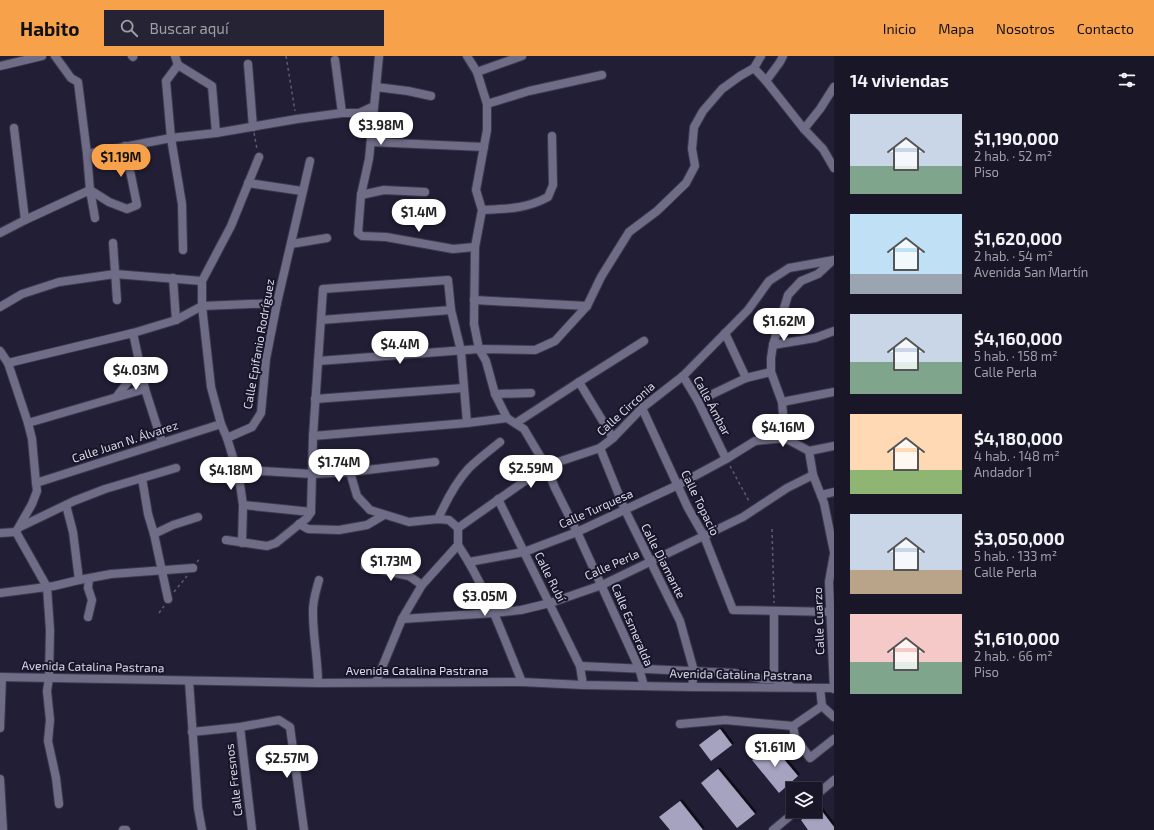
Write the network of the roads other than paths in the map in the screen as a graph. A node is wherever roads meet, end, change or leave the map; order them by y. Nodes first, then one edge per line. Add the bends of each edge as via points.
1 (42, 56) edge
2 (55, 56) edge
3 (175, 56) edge
4 (379, 56) edge
5 (467, 56) edge
6 (520, 56) edge
7 (760, 56) edge
8 (783, 56) edge
9 (335, 60) dead end
10 (248, 64) dead end
11 (0, 66) edge
12 (178, 66) junction
13 (754, 68) junction
14 (477, 72) junction
15 (602, 75) dead end
16 (766, 80) junction
17 (376, 87) junction
18 (834, 87) edge
19 (431, 96) dead end
20 (487, 104) junction
21 (374, 106) junction
22 (342, 113) junction
23 (359, 113) junction
24 (372, 124) junction
25 (253, 127) junction
26 (14, 128) dead end
27 (804, 129) junction
28 (216, 133) junction
29 (552, 136) dead end
30 (171, 138) junction
31 (371, 142) junction
32 (125, 146) junction
33 (484, 147) junction
34 (87, 154) junction
35 (259, 157) road end
36 (310, 161) dead end
37 (834, 168) edge
38 (248, 184) junction
39 (90, 190) junction
40 (302, 191) junction
41 (425, 192) dead end
42 (361, 196) junction
43 (482, 210) junction
44 (95, 218) dead end
45 (25, 220) junction
46 (0, 233) edge
47 (327, 238) dead end
48 (113, 243) dead end
49 (291, 244) junction
50 (475, 247) junction
51 (183, 250) dead end
52 (833, 260) edge
53 (115, 274) junction
54 (173, 278) junction
55 (202, 281) junction
56 (118, 300) dead end
57 (474, 300) junction
58 (277, 303) junction
59 (202, 306) junction
60 (587, 306) junction
61 (0, 307) edge
62 (451, 310) junction
63 (176, 320) junction
64 (321, 320) junction
65 (834, 331) edge
66 (133, 333) junction
67 (725, 333) junction
68 (644, 341) dead end
69 (772, 345) junction
70 (479, 349) junction
71 (0, 351) edge
72 (460, 351) junction
73 (318, 361) junction
74 (8, 363) junction
75 (141, 365) junction
76 (771, 372) junction
77 (683, 376) junction
78 (746, 378) junction
79 (579, 382) junction
80 (463, 388) junction
81 (145, 389) junction
82 (834, 392) edge
83 (531, 393) dead end
84 (495, 394) junction
85 (117, 396) junction
86 (315, 399) junction
87 (698, 401) junction
88 (782, 402) junction
89 (642, 408) junction
90 (507, 418) junction
91 (28, 423) junction
92 (467, 423) junction
93 (516, 423) junction
94 (221, 424) junction
95 (313, 436) junction
96 (227, 438) junction
97 (612, 438) junction
98 (785, 438) junction
99 (162, 442) junction
100 (500, 442) dead end
101 (834, 446) edge
102 (600, 448) junction
103 (809, 451) junction
104 (726, 459) junction
105 (435, 462) dead end
106 (546, 466) junction
107 (176, 468) dead end
108 (350, 472) junction
109 (312, 474) junction
110 (813, 475) junction
111 (239, 477) junction
112 (142, 478) junction
113 (36, 483) junction
114 (678, 485) junction
115 (834, 492) edge
116 (821, 495) junction
117 (498, 499) junction
118 (66, 505) junction
119 (243, 505) junction
120 (625, 510) junction
121 (311, 512) junction
122 (384, 515) junction
123 (198, 517) dead end
124 (438, 519) junction
125 (299, 524) junction
126 (458, 528) junction
127 (18, 529) junction
128 (577, 532) junction
129 (0, 533) edge
130 (154, 534) junction
131 (704, 536) junction
132 (226, 540) dead end
133 (242, 543) junction
134 (458, 545) junction
135 (524, 552) junction
136 (834, 553) edge
137 (469, 562) junction
138 (650, 562) junction
139 (365, 566) dead end
140 (193, 568) dead end
141 (161, 571) junction
142 (89, 579) junction
143 (79, 580) junction
144 (319, 580) dead end
145 (422, 585) junction
146 (602, 585) junction
147 (47, 587) junction
148 (0, 593) edge
149 (168, 599) dead end
150 (550, 603) junction
151 (774, 611) junction
152 (832, 612) edge
153 (494, 613) junction
154 (88, 617) dead end
155 (402, 619) junction
156 (580, 666) junction
157 (639, 668) junction
158 (694, 671) junction
159 (1, 677) edge
160 (49, 678) junction
161 (774, 679) junction
162 (189, 681) junction
163 (376, 682) junction
164 (522, 682) junction
165 (318, 683) junction
166 (583, 685) junction
167 (644, 686) junction
168 (692, 687) junction
169 (793, 687) junction
170 (820, 688) junction
171 (834, 688) edge
172 (822, 706) junction
173 (834, 717) edge
174 (680, 724) dead end
175 (793, 726) junction
176 (240, 727) junction
177 (0, 728) edge
178 (192, 732) junction
179 (834, 739) edge
180 (0, 779) edge
181 (834, 780) edge
182 (822, 790) edge
183 (59, 804) dead end
184 (788, 818) edge
185 (3, 830) edge
186 (202, 830) edge
187 (252, 830) edge
188 (304, 830) edge
189 (773, 830) edge

1 - 11 street
2 - 34 street via 71,78 78,82
3 - 12 street
4 - 17 street
5 - 14 street
6 - 14 street
7 - 13 street
8 - 16 street
9 - 22 street
10 - 25 street
12 - 28 street via 212,86
12 - 30 street via 166,81
13 - 16 street
13 - 60 street via 722,89 703,111 694,127 694,166 686,183 657,211 629,232 601,277
14 - 20 street
15 - 20 street via 529,91
16 - 27 street
17 - 19 street
17 - 21 street
18 - 27 street
20 - 33 street
21 - 23 street
21 - 24 street
22 - 23 street
22 - 25 street
23 - 24 street
24 - 31 street
25 - 28 street
26 - 45 street
27 - 37 street via 823,149
28 - 30 street
29 - 43 street via 552,185 548,198 514,209
30 - 32 street
30 - 51 street via 182,204
31 - 33 street
31 - 42 street
32 - 34 street
32 - 39 street via 137,205 127,209
33 - 43 street via 476,190
34 - 39 street
35 - 38 street
36 - 40 street, Calle Epifanio Rodríguez
38 - 40 street
38 - 55 street via 231,226
39 - 44 street
39 - 45 street
40 - 49 street, Calle Epifanio Rodríguez
41 - 42 street via 384,190
42 - 50 street via 358,233 362,236 386,237 453,249
43 - 50 street
45 - 46 street
47 - 49 street
48 - 53 street
49 - 58 street, Calle Epifanio Rodríguez
50 - 57 street
52 - 67 street, Calle Circonia via 789,268 770,281 748,310
52 - 69 street via 818,274 801,280 788,295
53 - 54 street
53 - 56 street
53 - 61 street via 59,282 22,294
54 - 55 street
54 - 63 street
55 - 59 street
57 - 60 street
57 - 70 street via 474,324
58 - 59 street
58 - 96 street, Calle Epifanio Rodríguez via 266,359 261,413 252,427
59 - 63 street
59 - 94 street via 211,387
60 - 70 street via 555,341 535,350
62 - 64 street
62 - 64 street via 448,280 323,290
62 - 72 street
63 - 66 street
64 - 73 street
65 - 69 street via 815,338
66 - 74 street
66 - 75 street
67 - 77 street, Calle Circonia
67 - 78 street
68 - 79 street
69 - 76 street
70 - 72 street
70 - 84 street via 486,361
71 - 74 street
72 - 73 street
72 - 80 street
73 - 86 street
74 - 91 street
75 - 81 street
75 - 85 street
76 - 78 street
76 - 88 street
77 - 87 street, Calle Ámbar
77 - 89 street, Calle Circonia
78 - 87 street
79 - 93 street
79 - 97 street
80 - 86 street
80 - 92 street
81 - 85 street
81 - 99 street
82 - 88 street
83 - 84 street
84 - 90 street
85 - 91 street
86 - 95 street
87 - 104 street, Calle Ámbar
88 - 98 street
89 - 97 street, Calle Circonia
89 - 114 street, Calle Topacio
90 - 92 street
90 - 93 street
91 - 113 street
92 - 95 street
93 - 106 street, Calle Esmeralda via 524,430
94 - 96 street
94 - 99 street, Calle Juan N. Álvarez
95 - 109 street
96 - 111 street
97 - 102 street, Calle Circonia
98 - 103 street
98 - 104 street, Calle Turquesa via 755,441
99 - 113 street, Calle Juan N. Álvarez
100 - 124 street via 469,468 456,484
101 - 103 street
102 - 106 street, Calle Circonia
102 - 120 street, Calle Diamante
103 - 110 street
104 - 114 street, Calle Turquesa
105 - 108 street
106 - 117 street, Calle Circonia
106 - 128 street, Calle Esmeralda
107 - 112 street
108 - 109 street
108 - 122 street via 357,496 370,510
109 - 111 street via 262,471
109 - 121 street
110 - 116 street
110 - 131 street, Calle Perla via 787,488 743,517
111 - 119 street
112 - 118 street via 105,489
112 - 130 street
113 - 127 street via 37,491
114 - 120 street, Calle Turquesa
114 - 131 street, Calle Topacio
115 - 116 street
116 - 136 street
117 - 126 street, Calle Circonia
117 - 135 street, Calle Rubí
118 - 127 street
118 - 143 street via 73,532
119 - 121 street
119 - 133 street
120 - 128 street, Calle Turquesa
120 - 138 street, Calle Diamante
121 - 125 street
122 - 124 street via 410,522
122 - 125 street via 367,525 339,530 308,529
123 - 130 street
124 - 126 street via 449,520
125 - 133 street via 276,543 267,546
126 - 134 street
127 - 129 street
127 - 147 street
128 - 135 street, Calle Turquesa
128 - 146 street, Calle Esmeralda
130 - 141 street
131 - 138 street, Calle Perla
131 - 151 street, Calle Topacio via 733,610
132 - 133 street
134 - 137 street
134 - 145 street
135 - 137 street, Calle Turquesa
135 - 150 street, Calle Rubí
136 - 152 street, Calle Cuarzo via 829,582
137 - 153 street
138 - 146 street, Calle Perla
138 - 158 street, Calle Diamante via 680,621
139 - 145 street via 409,576
140 - 141 street
141 - 142 street via 111,574
141 - 149 street
142 - 143 street
142 - 154 street via 88,588 92,600
143 - 147 street
144 - 165 street via 313,614
145 - 155 street
146 - 150 street, Calle Perla
146 - 157 street, Calle Esmeralda
147 - 148 street
147 - 160 street via 50,630
150 - 153 street, Calle Perla
150 - 156 street, Calle Rubí
151 - 152 street
151 - 161 street
152 - 171 street, Calle Cuarzo
153 - 155 street, Calle Perla
153 - 164 street
155 - 163 street
156 - 157 street
156 - 166 street, Calle Rubí
157 - 158 street
157 - 167 street, Calle Esmeralda
158 - 161 street via 734,672
158 - 168 street, Calle Diamante
159 - 160 street, Avenida Catalina Pastrana
159 - 177 street
160 - 162 street, Avenida Catalina Pastrana
160 - 183 street via 48,742
161 - 169 street
162 - 165 street, Avenida Catalina Pastrana
162 - 178 street
163 - 164 street, Avenida Catalina Pastrana
163 - 165 street, Avenida Catalina Pastrana
164 - 166 street, Avenida Catalina Pastrana
166 - 167 street, Avenida Catalina Pastrana
167 - 168 street, Avenida Catalina Pastrana
168 - 169 street, Avenida Catalina Pastrana
169 - 170 street, Avenida Catalina Pastrana
170 - 171 street, Avenida Catalina Pastrana
170 - 172 street
172 - 173 street
172 - 175 street
174 - 175 street via 724,720
175 - 179 street via 795,737 810,758
176 - 178 street
176 - 187 street, Calle Fresnos
176 - 188 street via 279,720 290,727
178 - 186 street
180 - 185 street
181 - 182 street
184 - 189 street

